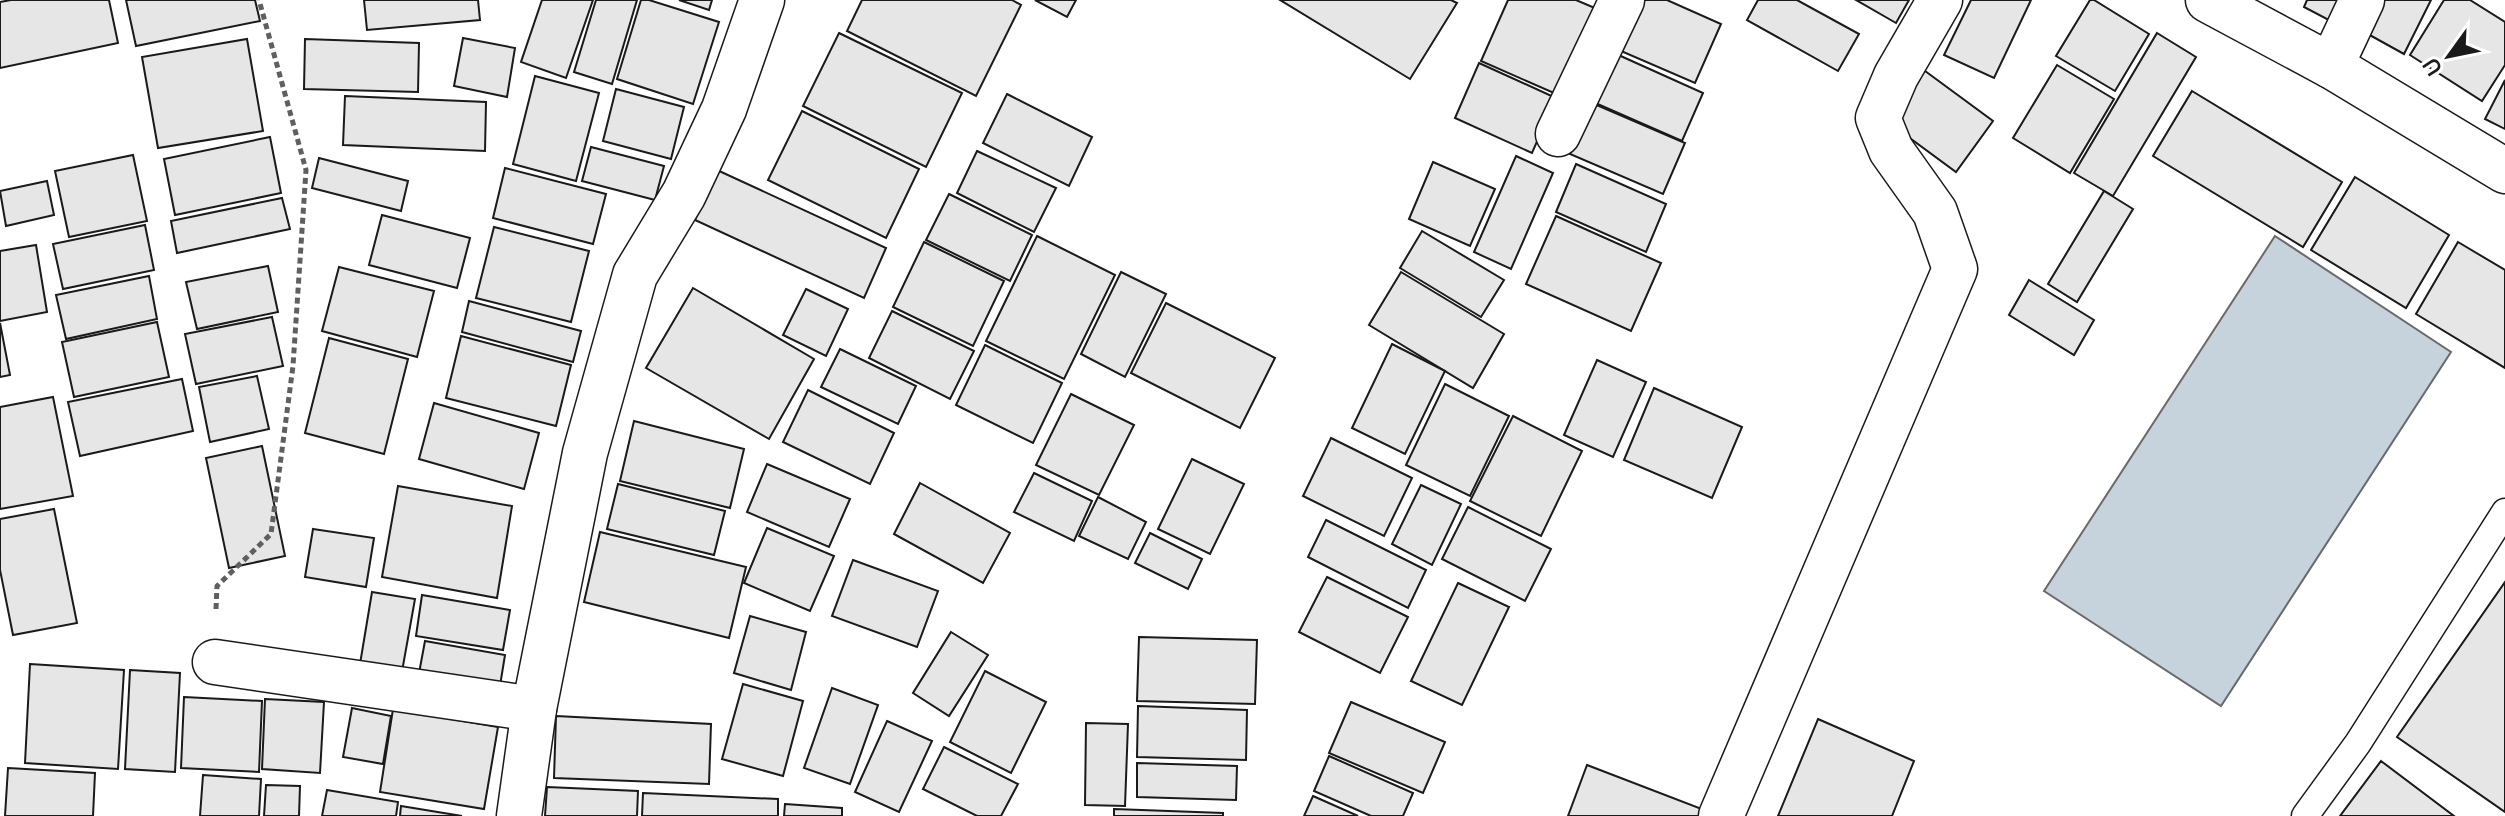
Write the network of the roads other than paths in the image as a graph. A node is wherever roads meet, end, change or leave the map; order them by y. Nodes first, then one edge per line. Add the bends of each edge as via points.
1 (762, 0) edge
2 (1622, 0) edge
3 (1940, 0) edge
4 (2208, 0) edge
5 (2362, 0) edge
6 (2331, 66) junction
7 (1558, 134) dead end
8 (2505, 171) edge
9 (2505, 512) edge
10 (215, 662) road end
11 (534, 709) junction
12 (519, 816) edge
13 (1721, 816) edge
14 (2305, 816) edge

1 - 11 main road via 724,109 684,194 635,275 585,453
2 - 7 main road
3 - 13 main road via 1878,118 1891,150 1935,212 1955,269
4 - 6 main road
5 - 6 main road
6 - 8 main road
9 - 14 lane via 2358,743
10 - 11 main road
11 - 12 main road

